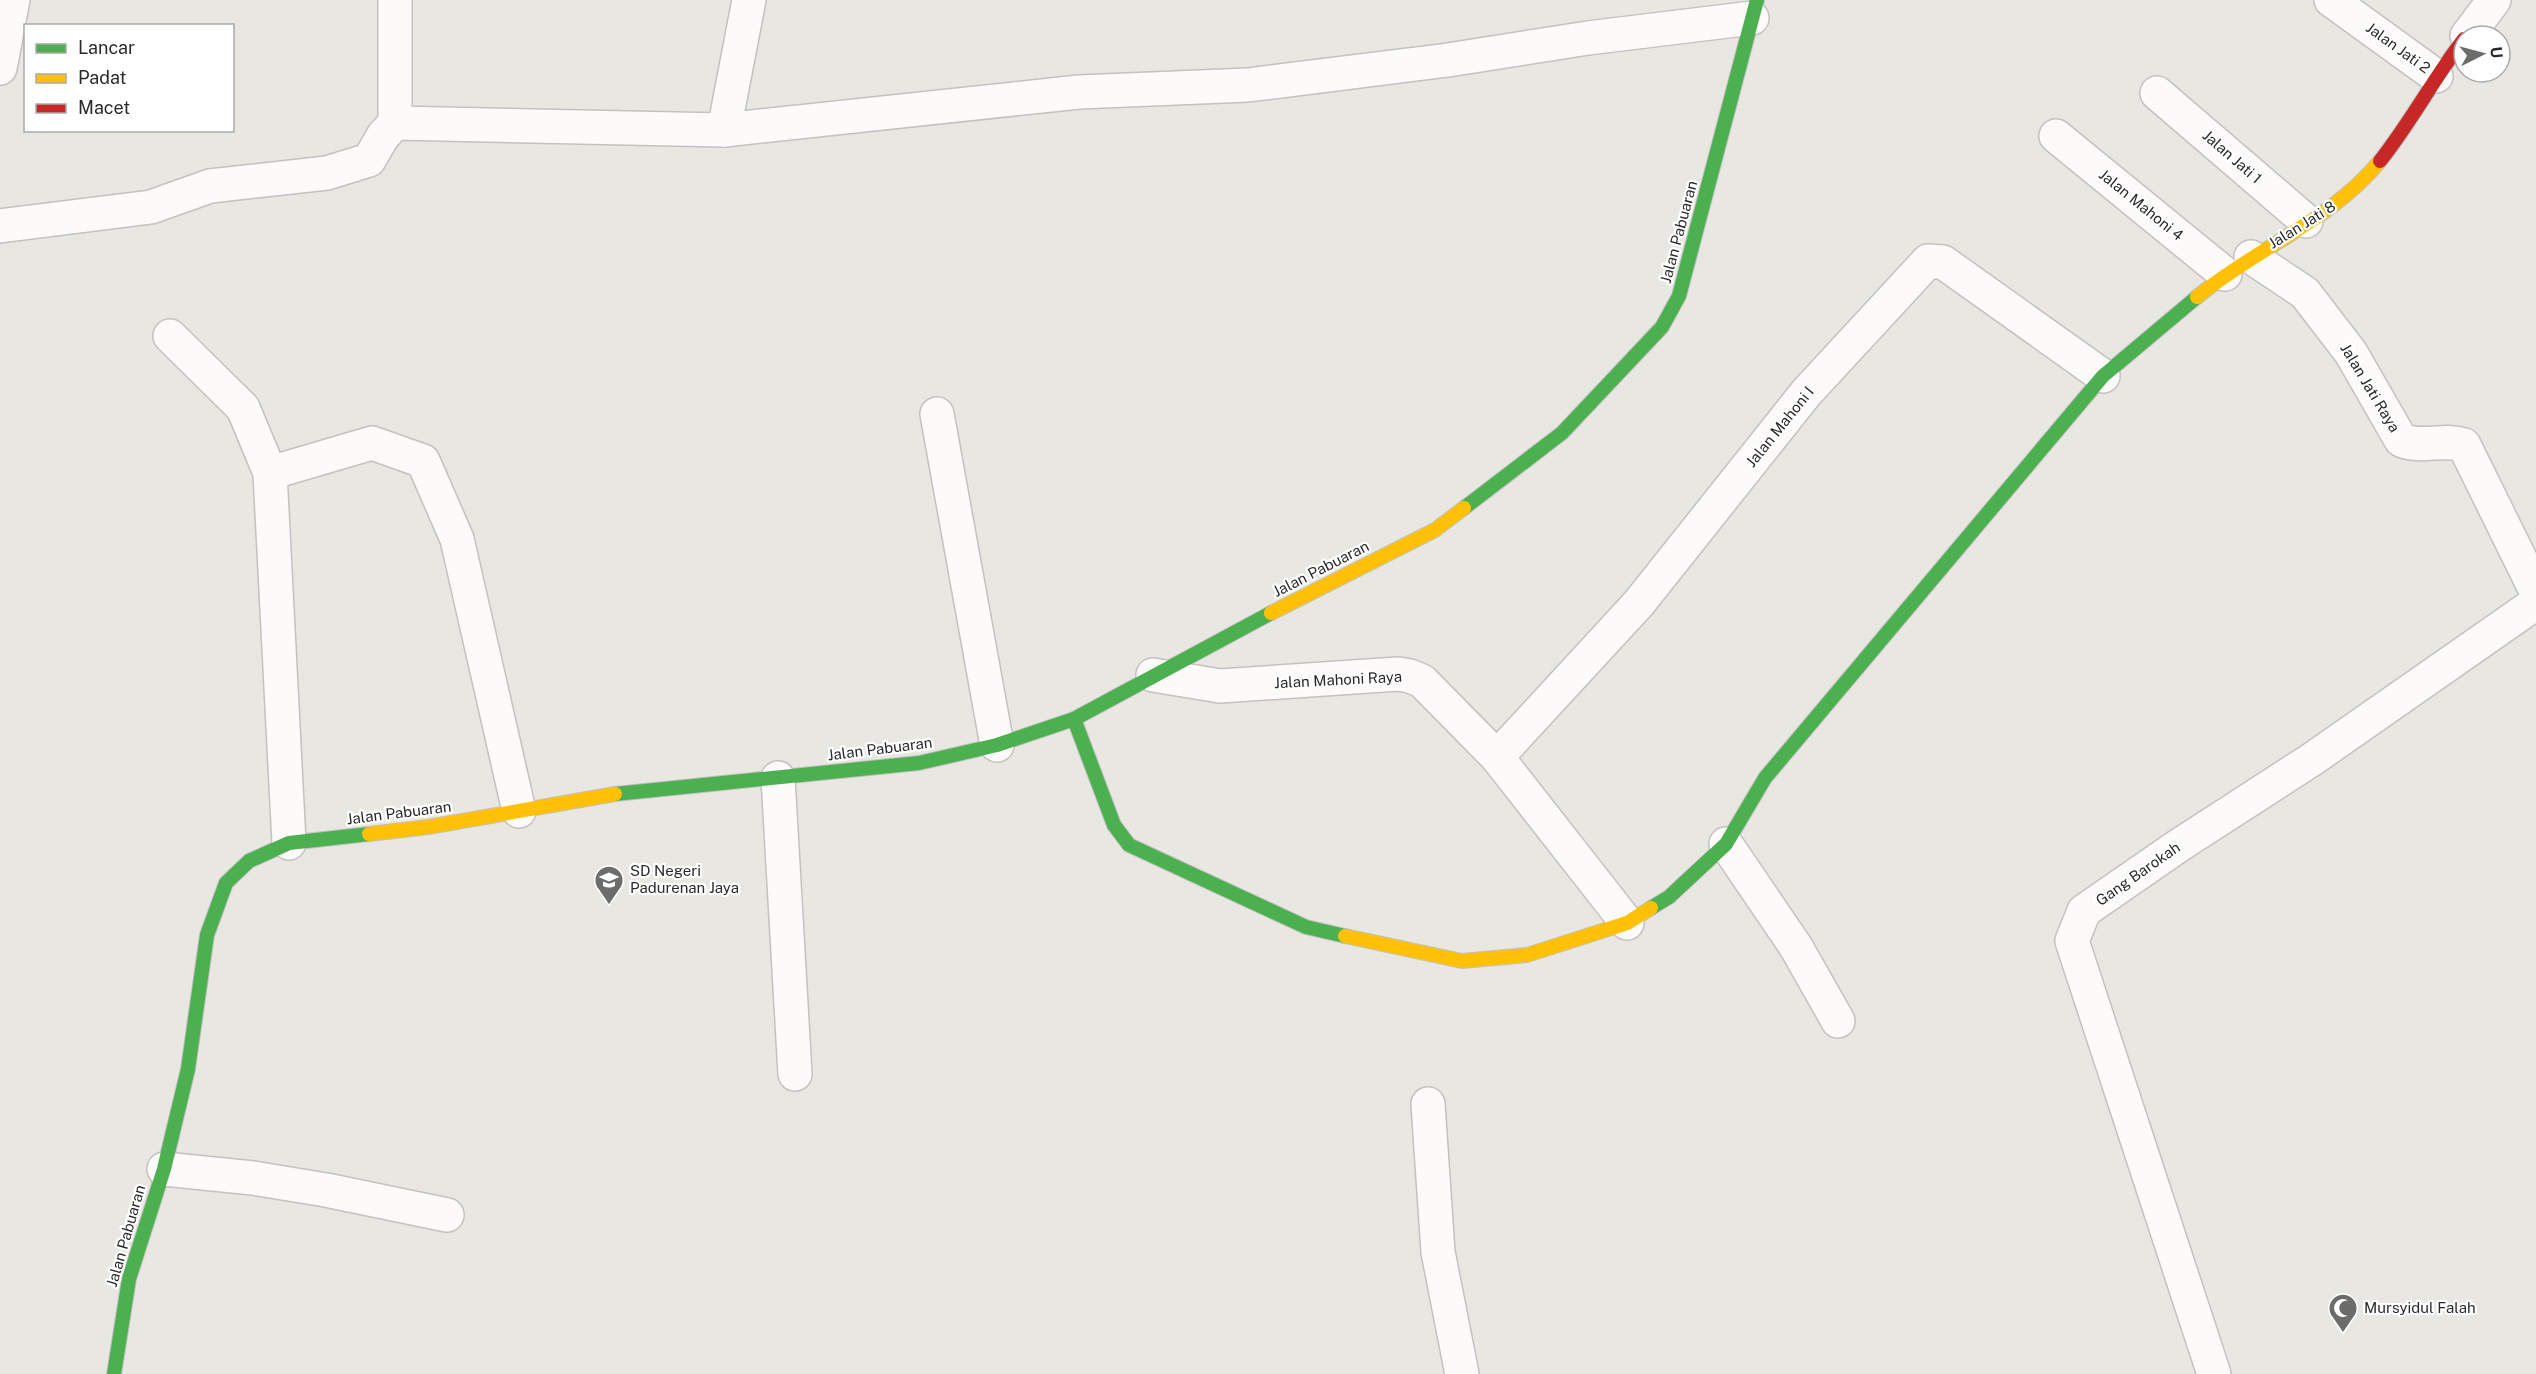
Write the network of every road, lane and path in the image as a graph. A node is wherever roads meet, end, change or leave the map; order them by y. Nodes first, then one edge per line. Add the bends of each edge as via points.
1 (13, 0) edge
2 (395, 0) edge
3 (749, 0) edge
4 (2331, 0) edge
5 (2494, 0) edge
6 (1754, 9) edge
7 (2476, 24) edge
8 (2452, 55) edge
9 (0, 68) edge
10 (2436, 76) junction
11 (2157, 93) dead end
12 (394, 123) junction
13 (724, 130) junction
14 (2056, 136) dead end
15 (2306, 221) junction
16 (0, 226) edge
17 (2238, 266) junction
18 (170, 336) dead end
19 (2103, 376) junction
20 (937, 414) dead end
21 (270, 473) junction
22 (2536, 591) edge
23 (2536, 603) edge
24 (1153, 675) junction
25 (1074, 719) junction
26 (997, 745) junction
27 (1497, 757) junction
28 (777, 778) junction
29 (519, 812) junction
30 (289, 843) junction
31 (1726, 844) junction
32 (1627, 923) junction
33 (1838, 1021) dead end
34 (795, 1074) dead end
35 (1428, 1104) dead end
36 (164, 1169) junction
37 (447, 1215) dead end
38 (114, 1374) edge
39 (1462, 1374) edge
40 (2214, 1374) edge

1 - 9 street
2 - 12 street
3 - 13 street
4 - 10 street, Jalan Jati 2
5 - 7 street, Jalan Jati 8
6 - 13 street via 1448,60 1248,85 1079,92
6 - 24 street, Jalan Pabuaran via 1679,297 1662,327 1634,360 1562,433 1435,530
8 - 10 street, Jalan Jati 8
10 - 15 street, Jalan Jati 8 via 2402,133 2369,174 2347,196
11 - 15 street, Jalan Jati 1
12 - 13 street
12 - 16 street via 369,160 327,173 210,186 151,207
14 - 17 street, Jalan Mahoni 4
15 - 17 street, Jalan Jati 8
17 - 19 street, Jalan Jati 8
17 - 22 street, Jalan Jati Raya via 2305,294 2351,353 2401,440 2418,444 2453,441 2464,445
18 - 21 street via 243,408
19 - 27 street, Jalan Mahoni I via 1943,262 1933,260 1924,264 1806,393 1639,603
19 - 31 street, Jalan Jati 8 via 1765,778
20 - 26 street
21 - 29 street via 372,443 423,461 457,539
21 - 30 street
23 - 40 street, Gang Barokah via 2312,760 2084,910 2072,941
24 - 25 street, Jalan Pabuaran
24 - 27 street, Jalan Mahoni Raya via 1220,686 1388,674 1410,676 1422,681
25 - 26 street, Jalan Pabuaran
25 - 32 street, Jalan Jati 8 via 1114,825 1129,845 1306,927 1462,961 1527,955
26 - 28 street, Jalan Pabuaran via 919,763
27 - 32 street, Jalan Mahoni Raya
28 - 29 street, Jalan Pabuaran via 629,791
28 - 34 street
29 - 30 street, Jalan Pabuaran
30 - 36 street, Jalan Pabuaran via 249,861 225,883 207,935 188,1069
31 - 32 street, Jalan Jati 8 via 1670,897
31 - 33 street via 1796,947
35 - 39 street via 1438,1252
36 - 37 street via 253,1178
36 - 38 street, Jalan Pabuaran via 129,1279

